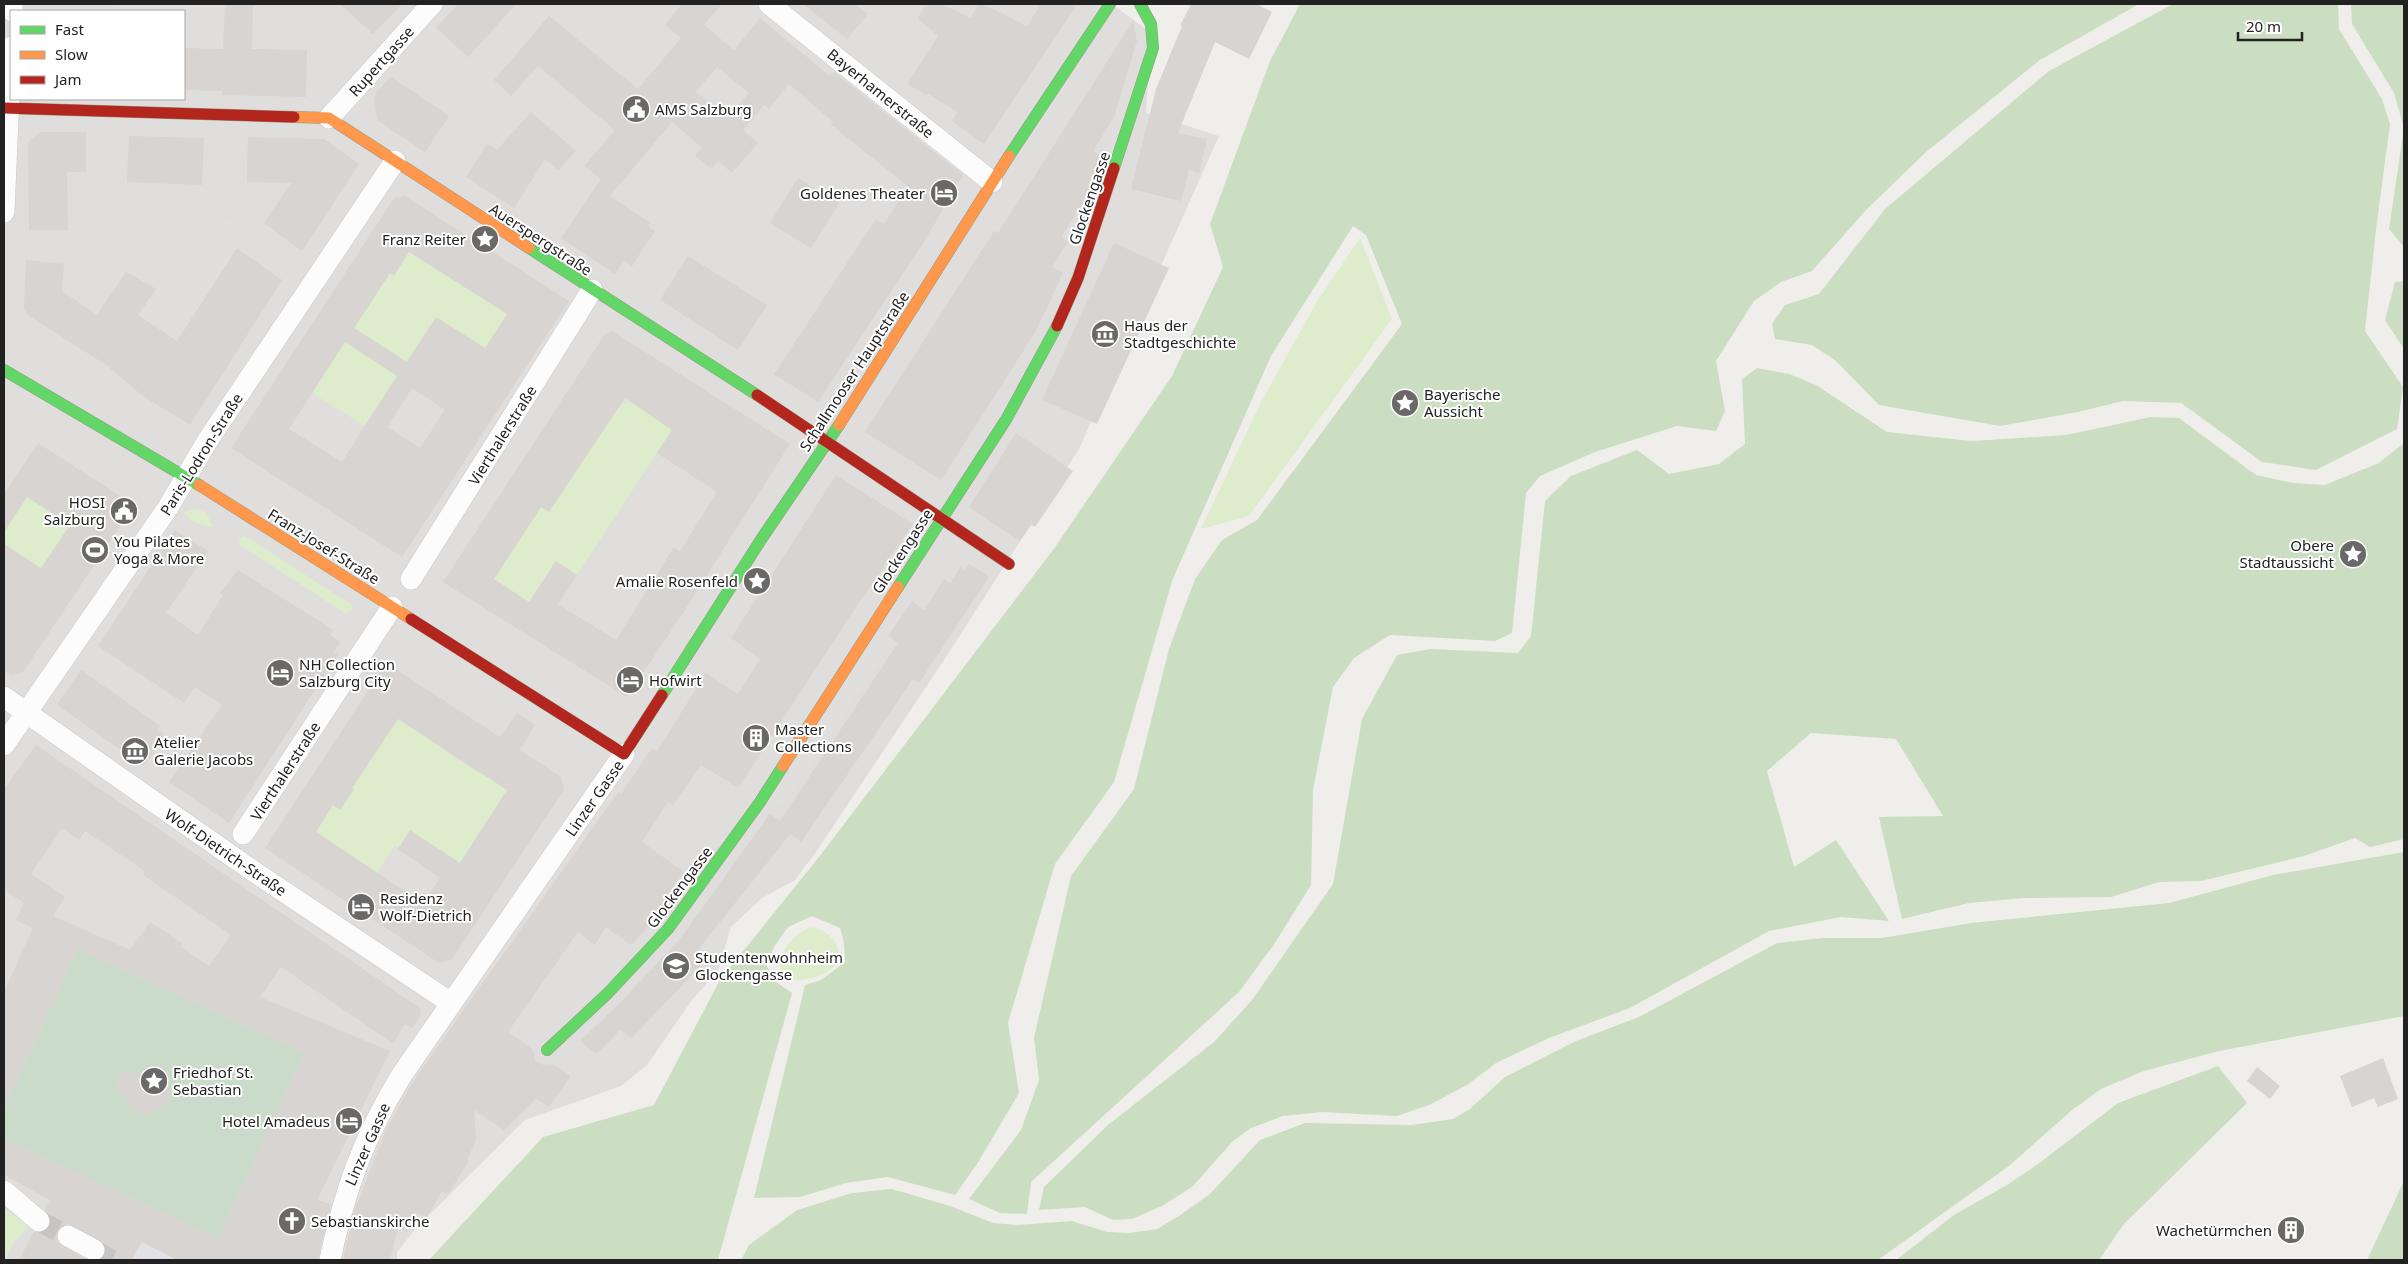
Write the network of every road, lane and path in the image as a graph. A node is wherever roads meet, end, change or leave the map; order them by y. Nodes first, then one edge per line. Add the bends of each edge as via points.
1 (432, 4) edge
2 (769, 4) edge
3 (1110, 4) edge
4 (1140, 4) edge
5 (10, 62) edge
6 (7, 108) edge
7 (329, 118) junction
8 (395, 161) junction
9 (992, 182) junction
10 (4, 212) edge
11 (592, 290) junction
12 (4, 370) edge
13 (828, 441) junction
14 (186, 477) junction
15 (942, 518) junction
16 (1009, 564) dead end
17 (411, 579) dead end
18 (392, 607) junction
19 (4, 697) edge
20 (26, 713) junction
21 (4, 745) edge
22 (624, 754) junction
23 (243, 834) dead end
24 (462, 997) junction
25 (547, 1050) dead end
26 (4, 1191) edge
27 (39, 1221) tunnel mouth
28 (68, 1236) tunnel mouth
29 (94, 1250) tunnel mouth
30 (330, 1260) edge

1 - 7 street, Rupertgasse
2 - 9 street, Bayerhamerstraße
3 - 9 street, Schallmooser Hauptstraße
4 - 15 street, Glockengasse via 1147,11 1153,28 1154,48 1078,278 1058,324 1007,418
5 - 6 street
6 - 7 street
6 - 10 street
7 - 8 street, Auerspergstraße
8 - 11 street, Auerspergstraße
8 - 14 street, Paris-Lodron-Straße
9 - 13 street, Schallmooser Hauptstraße
11 - 13 street, Auerspergstraße
11 - 17 street, Vierthalerstraße
12 - 14 street, Franz-Josef-Straße
13 - 15 street, Auerspergstraße
13 - 22 street, Schallmooser Hauptstraße
14 - 18 street, Franz-Josef-Straße
14 - 20 street, Paris-Lodron-Straße
15 - 16 street, Auerspergstraße
15 - 25 street, Glockengasse via 760,802 668,929 608,994
18 - 22 street, Franz-Josef-Straße
18 - 23 street, Vierthalerstraße
19 - 20 street, Wolf-Dietrich-Straße
20 - 21 street, Paris-Lodron-Straße
20 - 24 street, Wolf-Dietrich-Straße via 256,873
22 - 24 street, Linzer Gasse
24 - 30 street, Linzer Gasse via 400,1076 376,1117 348,1186
26 - 27 street
28 - 29 street

